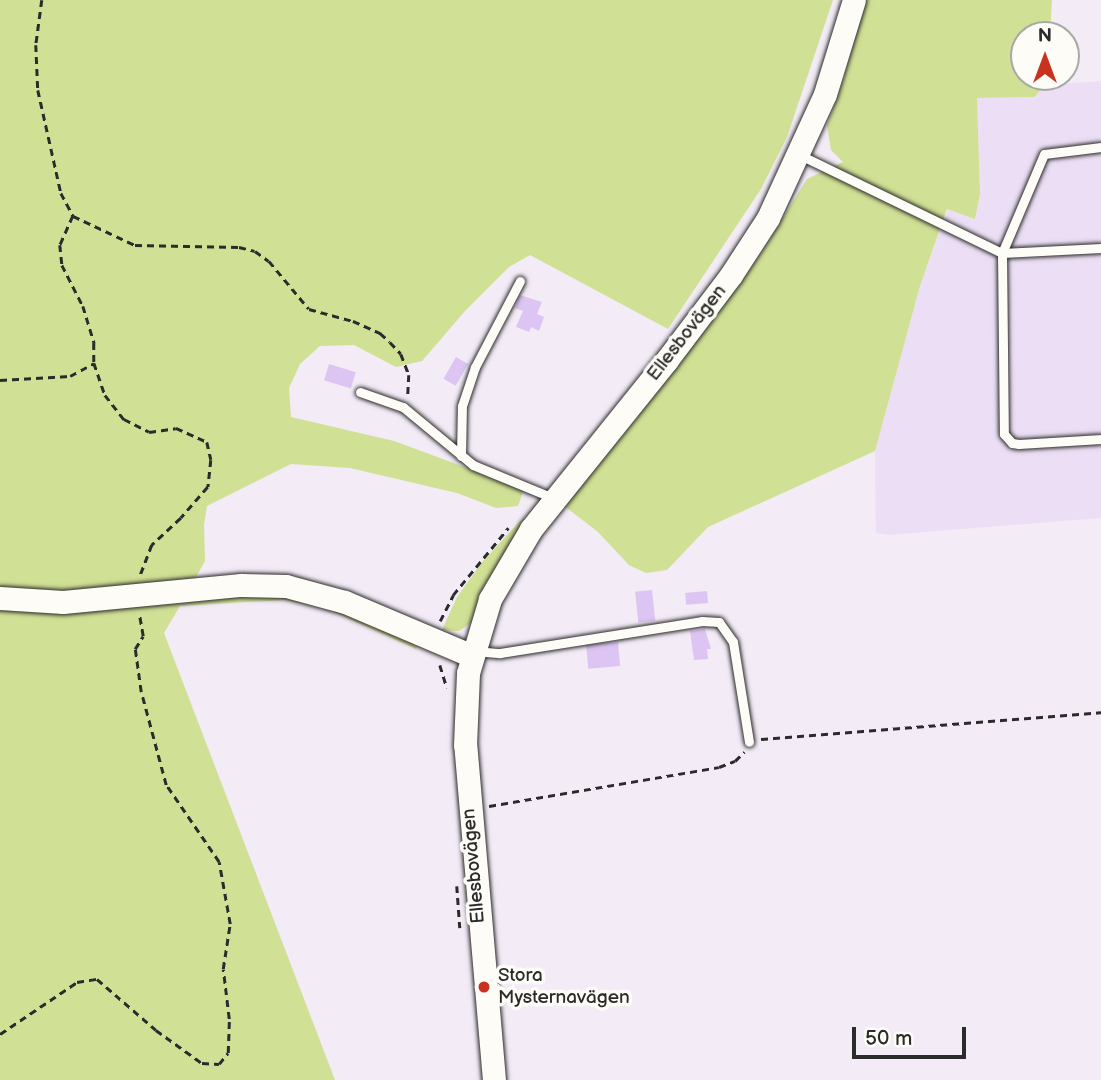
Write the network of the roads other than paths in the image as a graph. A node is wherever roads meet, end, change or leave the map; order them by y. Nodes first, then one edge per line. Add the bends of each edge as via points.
1 (854, 0) edge
2 (1101, 147) edge
3 (800, 155) junction
4 (1101, 247) edge
5 (1002, 253) junction
6 (520, 281) dead end
7 (360, 392) dead end
8 (1101, 439) edge
9 (461, 456) junction
10 (555, 499) junction
11 (0, 598) edge
12 (473, 654) junction
13 (748, 742) road end
14 (494, 1080) edge

1 - 3 main road, Ellesbovägen via 825,94
2 - 5 lane via 1044,155
3 - 5 lane
3 - 10 main road, Ellesbovägen via 768,218 731,275
4 - 5 lane
5 - 8 lane via 1004,435 1019,444
6 - 9 lane via 471,380 462,407
7 - 9 lane via 406,408
9 - 10 lane
10 - 12 main road, Ellesbovägen via 531,529 490,599
11 - 12 main road via 138,604 259,584 297,587 353,605 434,651
12 - 13 lane via 689,622 719,622 733,642
12 - 14 main road, Ellesbovägen via 465,696 469,808

